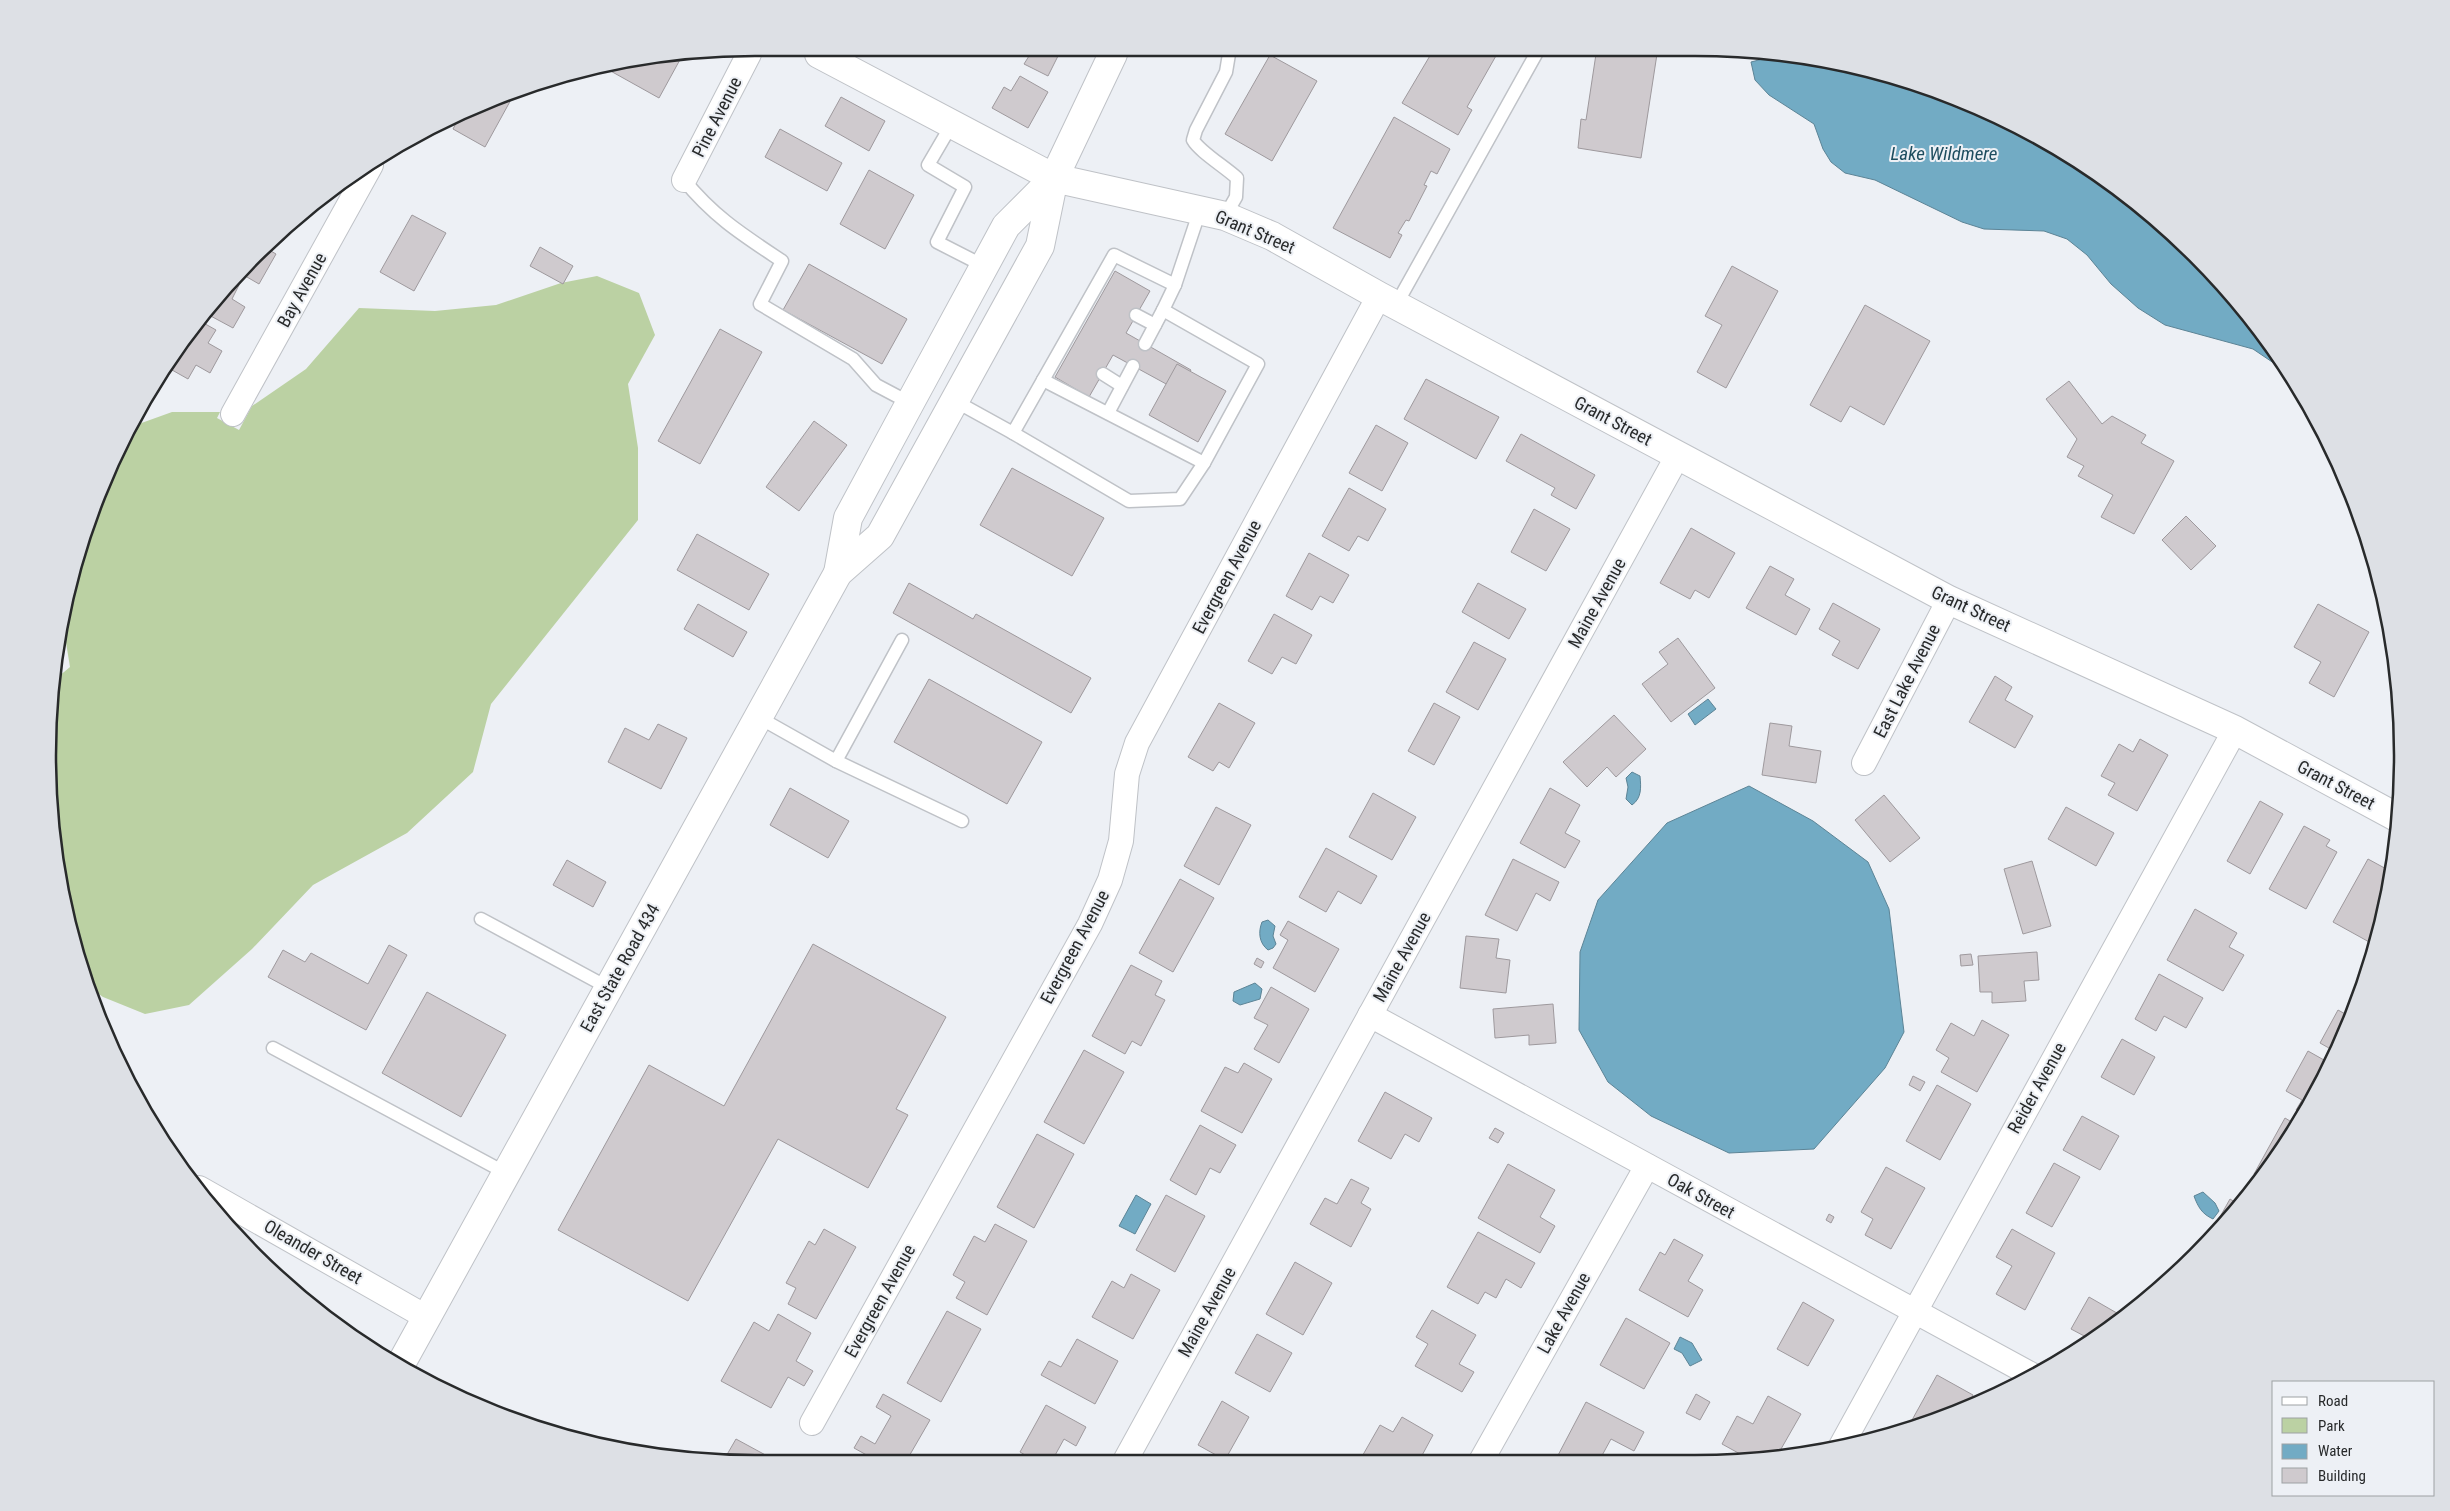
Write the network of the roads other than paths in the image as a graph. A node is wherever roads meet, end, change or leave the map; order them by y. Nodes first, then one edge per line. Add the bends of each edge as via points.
1 (748, 56) edge
2 (823, 56) edge
3 (1112, 56) edge
4 (1229, 56) edge
5 (1535, 56) edge
6 (952, 124) junction
7 (365, 175) edge
8 (1054, 178) junction
9 (684, 180) joint
10 (1212, 213) junction
11 (984, 266) junction
12 (1175, 285) junction
13 (1387, 301) junction
14 (1163, 310) junction
15 (1136, 315) dead end
16 (1155, 325) junction
17 (1145, 344) dead end
18 (1133, 366) dead end
19 (1103, 374) dead end
20 (1043, 380) junction
21 (1122, 386) junction
22 (955, 401) junction
23 (910, 403) junction
24 (1108, 413) junction
25 (233, 414) dead end
26 (1013, 433) junction
27 (1678, 455) junction
28 (1204, 463) junction
29 (838, 573) junction
30 (1949, 600) junction
31 (902, 640) dead end
32 (758, 718) junction
33 (2235, 730) junction
34 (836, 761) junction
35 (1864, 763) dead end
36 (2391, 814) edge
37 (962, 821) dead end
38 (481, 918) dead end
39 (609, 988) junction
40 (1370, 1015) junction
41 (273, 1048) dead end
42 (1647, 1166) junction
43 (506, 1173) junction
44 (213, 1196) edge
45 (1914, 1312) junction
46 (426, 1317) junction
47 (403, 1359) edge
48 (2025, 1371) edge
49 (812, 1423) dead end
50 (1844, 1438) edge
51 (1128, 1455) edge
52 (1483, 1455) edge

1 - 9 street, Pine Avenue
2 - 6 main road, Grant Street
3 - 8 main road
4 - 10 lane via 1226,72 1194,140 1197,148 1224,165 1237,178 1236,197
5 - 13 lane
6 - 8 main road, Grant Street
6 - 11 lane via 928,165 965,187 937,242
7 - 25 street, Bay Avenue
8 - 10 main road, Grant Street
8 - 11 main road via 1006,226
8 - 22 main road via 1040,246
9 - 23 lane via 726,223 782,260 760,304 852,359 876,385
10 - 12 lane
10 - 13 main road, Grant Street via 1272,236
11 - 23 main road
12 - 14 lane
12 - 20 lane via 1114,254 1098,292 1065,351
13 - 27 main road, Grant Street
13 - 49 street, Evergreen Avenue via 1137,743 1127,774 1121,841 1110,880 1090,924
14 - 16 lane
14 - 28 lane via 1258,364
15 - 16 lane
16 - 17 lane
18 - 21 lane
19 - 21 lane
20 - 24 lane
20 - 26 lane
21 - 24 lane
22 - 26 lane
22 - 29 main road via 880,536
23 - 29 main road via 848,518
24 - 28 lane
26 - 28 lane via 1129,501 1180,499
27 - 30 main road, Grant Street
27 - 40 street, Maine Avenue
29 - 32 main road, East State Road 434
30 - 33 main road, Grant Street
30 - 35 street, East Lake Avenue
31 - 34 lane
32 - 34 lane
32 - 39 main road, East State Road 434
33 - 36 main road, Grant Street
33 - 45 street, Reider Avenue
34 - 37 lane
38 - 39 lane
39 - 43 main road, East State Road 434
40 - 42 street, Oak Street
40 - 51 street, Maine Avenue
41 - 43 lane
42 - 45 street, Oak Street
42 - 52 street, Lake Avenue
43 - 46 main road, East State Road 434
44 - 46 street, Oleander Street
45 - 48 street, Oak Street
45 - 50 street, Reider Avenue
46 - 47 main road, East State Road 434

